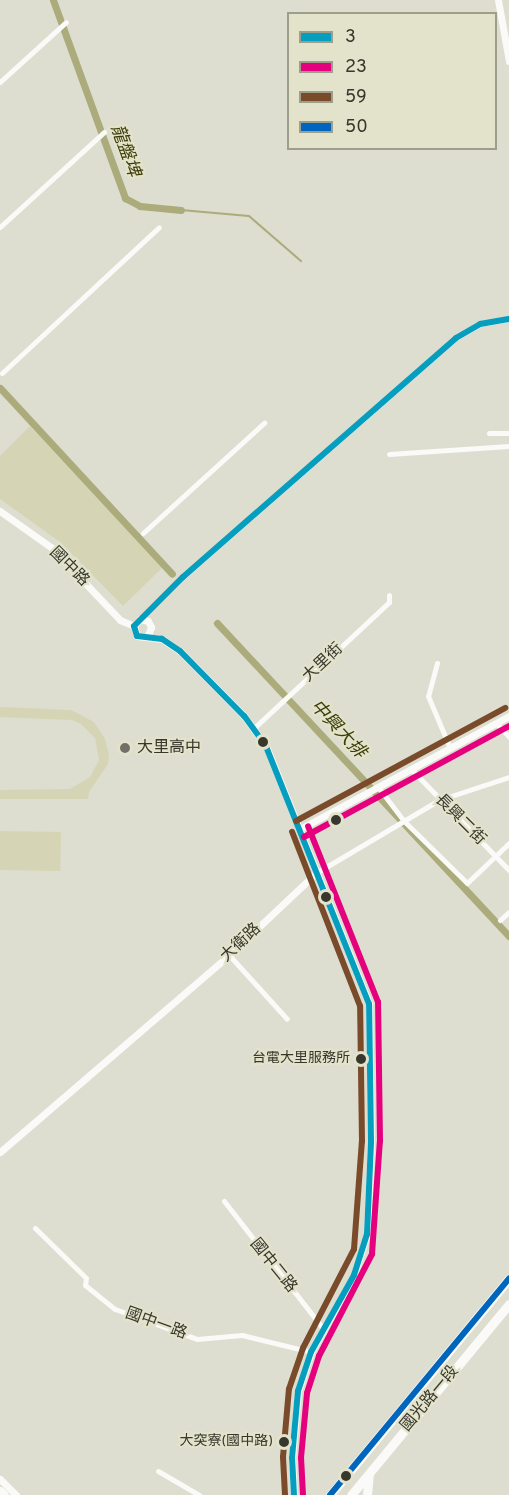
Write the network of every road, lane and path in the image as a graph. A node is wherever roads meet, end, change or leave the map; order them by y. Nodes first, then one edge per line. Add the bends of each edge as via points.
1 (498, 0) edge
2 (66, 22) dead end
3 (509, 61) edge
4 (0, 82) edge
5 (104, 132) dead end
6 (0, 227) edge
7 (159, 227) dead end
8 (509, 319) edge
9 (2, 373) dead end
10 (264, 423) dead end
11 (489, 433) dead end
12 (509, 433) edge
13 (509, 446) edge
14 (389, 454) dead end
15 (0, 511) edge
16 (143, 533) dead end
17 (389, 595) dead end
18 (140, 620) junction
19 (134, 626) junction
20 (148, 635) junction
21 (437, 663) dead end
22 (509, 716) edge
23 (497, 724) junction
24 (253, 729) junction
25 (509, 737) edge
26 (450, 748) junction
27 (411, 769) junction
28 (509, 777) edge
29 (375, 789) junction
30 (439, 800) junction
31 (404, 821) junction
32 (300, 830) junction
33 (509, 843) edge
34 (495, 857) junction
35 (509, 870) edge
36 (315, 874) junction
37 (509, 912) edge
38 (500, 920) dead end
39 (229, 955) junction
40 (287, 1019) dead end
41 (0, 1152) edge
42 (224, 1201) dead end
43 (35, 1228) dead end
44 (509, 1279) edge
45 (509, 1304) edge
46 (324, 1330) junction
47 (311, 1352) junction
48 (158, 1472) dead end
49 (370, 1472) junction
50 (0, 1479) edge
51 (0, 1491) edge
52 (4, 1495) edge
53 (16, 1495) edge
54 (200, 1495) edge
55 (294, 1495) edge
56 (330, 1495) edge
57 (351, 1495) edge
58 (367, 1495) edge

1 - 3 street
2 - 4 street
5 - 6 street
7 - 9 street
8 - 18 street via 480,324 456,338 183,577
10 - 16 street
11 - 12 street
13 - 14 street
15 - 19 street, 國中路 via 52,548 120,620
17 - 24 street, 大里街 via 389,602
18 - 19 street
18 - 20 street via 150,624
19 - 20 street, 國中路 via 137,636
20 - 24 street, 國中路 via 180,651
21 - 26 street via 428,696
22 - 23 street
23 - 25 street
23 - 26 street
24 - 32 street, 國中路 via 277,767
26 - 27 street
27 - 29 street
27 - 30 street, 長興二街
28 - 30 street, 大衛路
29 - 31 street
29 - 32 street
30 - 31 street, 大衛路
30 - 34 street, 長興二街
31 - 34 street via 467,883
31 - 36 street, 大衛路
32 - 36 street, 國中路
33 - 34 street
34 - 35 street, 長興二街
36 - 39 street, 大衛路
36 - 46 street, 國中路 via 367,998 372,1061 367,1234 354,1275
37 - 38 street
39 - 40 street
39 - 41 street, 大衛路
42 - 46 street, 國中二路
43 - 47 street, 國中一路 via 86,1278 85,1285 115,1309 197,1339 242,1335
44 - 56 main road, 國光路一段
45 - 49 main road, 國光路一段
46 - 47 street, 國中路
47 - 55 street, 國中路 via 295,1408
48 - 54 street
49 - 57 main road, 國光路一段
49 - 58 main road
50 - 53 street
51 - 52 main road

